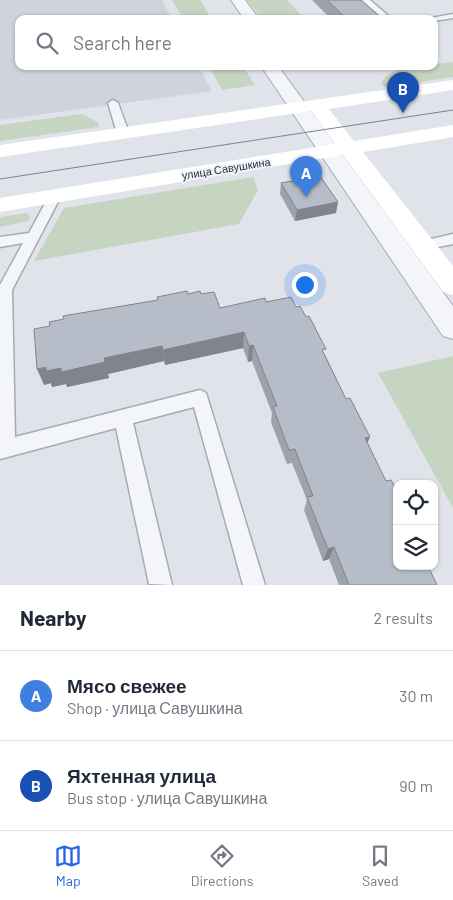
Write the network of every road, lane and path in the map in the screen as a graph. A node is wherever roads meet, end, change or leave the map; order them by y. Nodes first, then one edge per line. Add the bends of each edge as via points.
1 (222, 0) edge
2 (238, 0) edge
3 (365, 0) edge
4 (232, 15) edge
5 (249, 15) edge
6 (383, 15) edge
7 (453, 16) edge
8 (438, 18) edge
9 (273, 70) edge
10 (289, 70) edge
11 (453, 85) edge
12 (113, 103) dead end
13 (307, 107) junction
14 (453, 131) edge
15 (123, 133) junction
16 (339, 149) junction
17 (0, 151) edge
18 (55, 196) junction
19 (0, 205) edge
20 (32, 237) junction
21 (453, 239) edge
22 (0, 242) edge
23 (423, 245) junction
24 (453, 285) edge
25 (453, 328) edge
26 (123, 417) junction
27 (3, 448) edge
28 (162, 585) edge
29 (254, 585) edge

1 - 4 street
2 - 5 street
3 - 6 lane
7 - 8 lane
9 - 13 street
10 - 13 street
11 - 13 main road
12 - 15 lane
13 - 15 main road
13 - 16 street
14 - 16 main road, улица Савушкина
15 - 17 main road
16 - 18 main road, улица Савушкина
16 - 23 main road
16 - 25 street
18 - 19 main road, улица Савушкина
18 - 20 lane
20 - 22 lane
20 - 27 lane via 5,290
21 - 23 lane
23 - 24 main road
26 - 27 lane
26 - 28 lane
26 - 29 lane via 200,398

